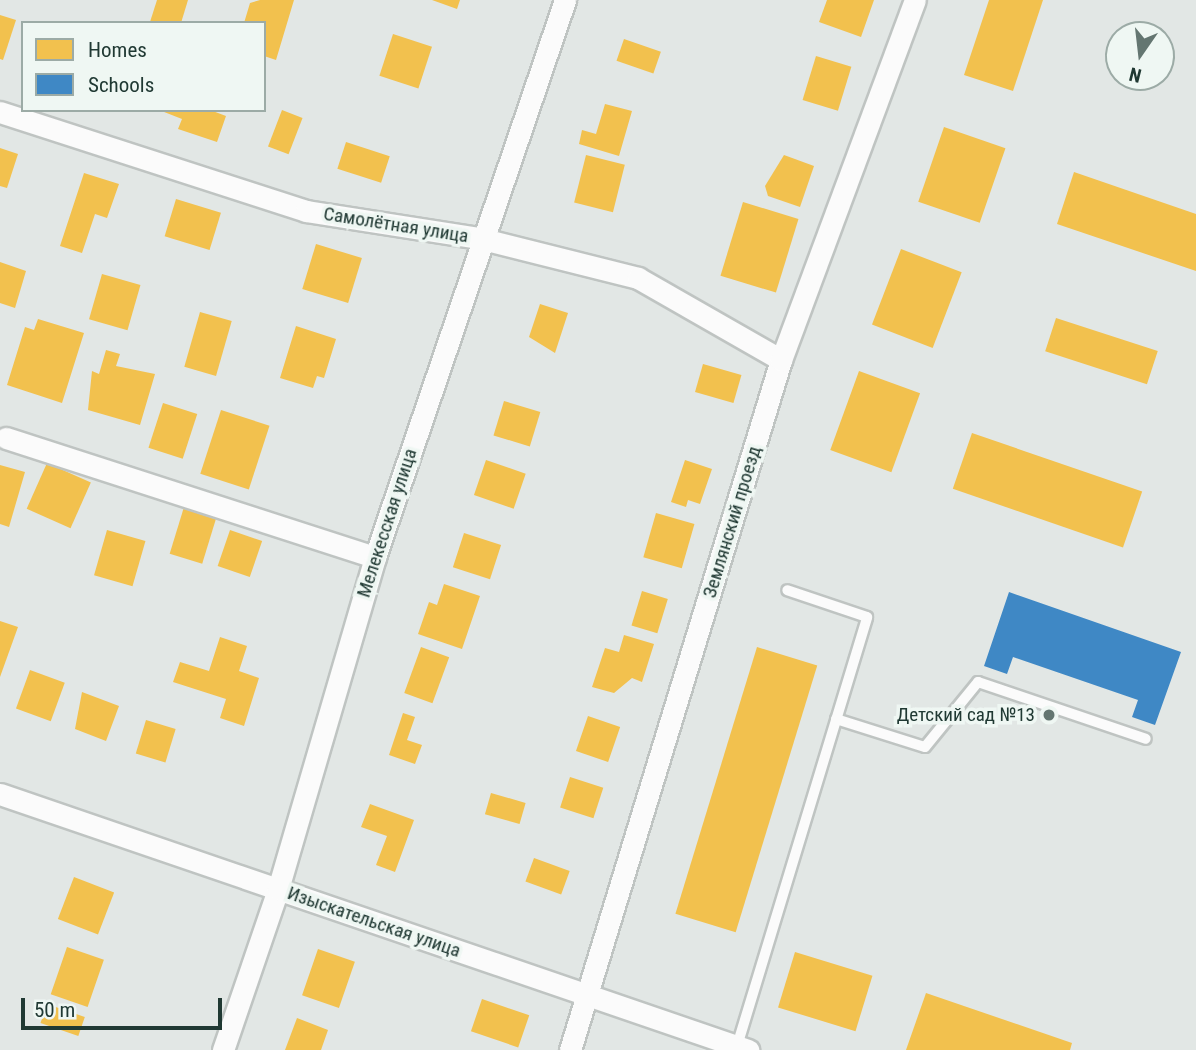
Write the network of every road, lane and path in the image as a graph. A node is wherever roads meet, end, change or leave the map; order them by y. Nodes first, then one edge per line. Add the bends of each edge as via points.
1 (565, 0) edge
2 (915, 0) edge
3 (0, 112) edge
4 (479, 238) junction
5 (782, 360) junction
6 (6, 438) dead end
7 (375, 557) junction
8 (787, 590) dead end
9 (836, 719) junction
10 (1146, 739) dead end
11 (0, 794) edge
12 (278, 889) junction
13 (588, 997) junction
14 (743, 1048) edge
15 (223, 1050) edge
16 (569, 1050) edge

1 - 4 street, Мелекесская улица
2 - 5 street, Землянский проезд
3 - 4 street, Самолётная улица via 306,211
4 - 5 street, Самолётная улица via 638,278
4 - 7 street, Мелекесская улица
5 - 13 street, Землянский проезд
6 - 7 street
7 - 12 street, Мелекесская улица
8 - 9 lane via 867,617
9 - 10 lane via 925,747 978,682
9 - 14 lane
11 - 12 street, Изыскательская улица
12 - 13 street, Изыскательская улица
12 - 15 street, Мелекесская улица
13 - 14 street, Изыскательская улица
13 - 16 street, Землянский проезд

